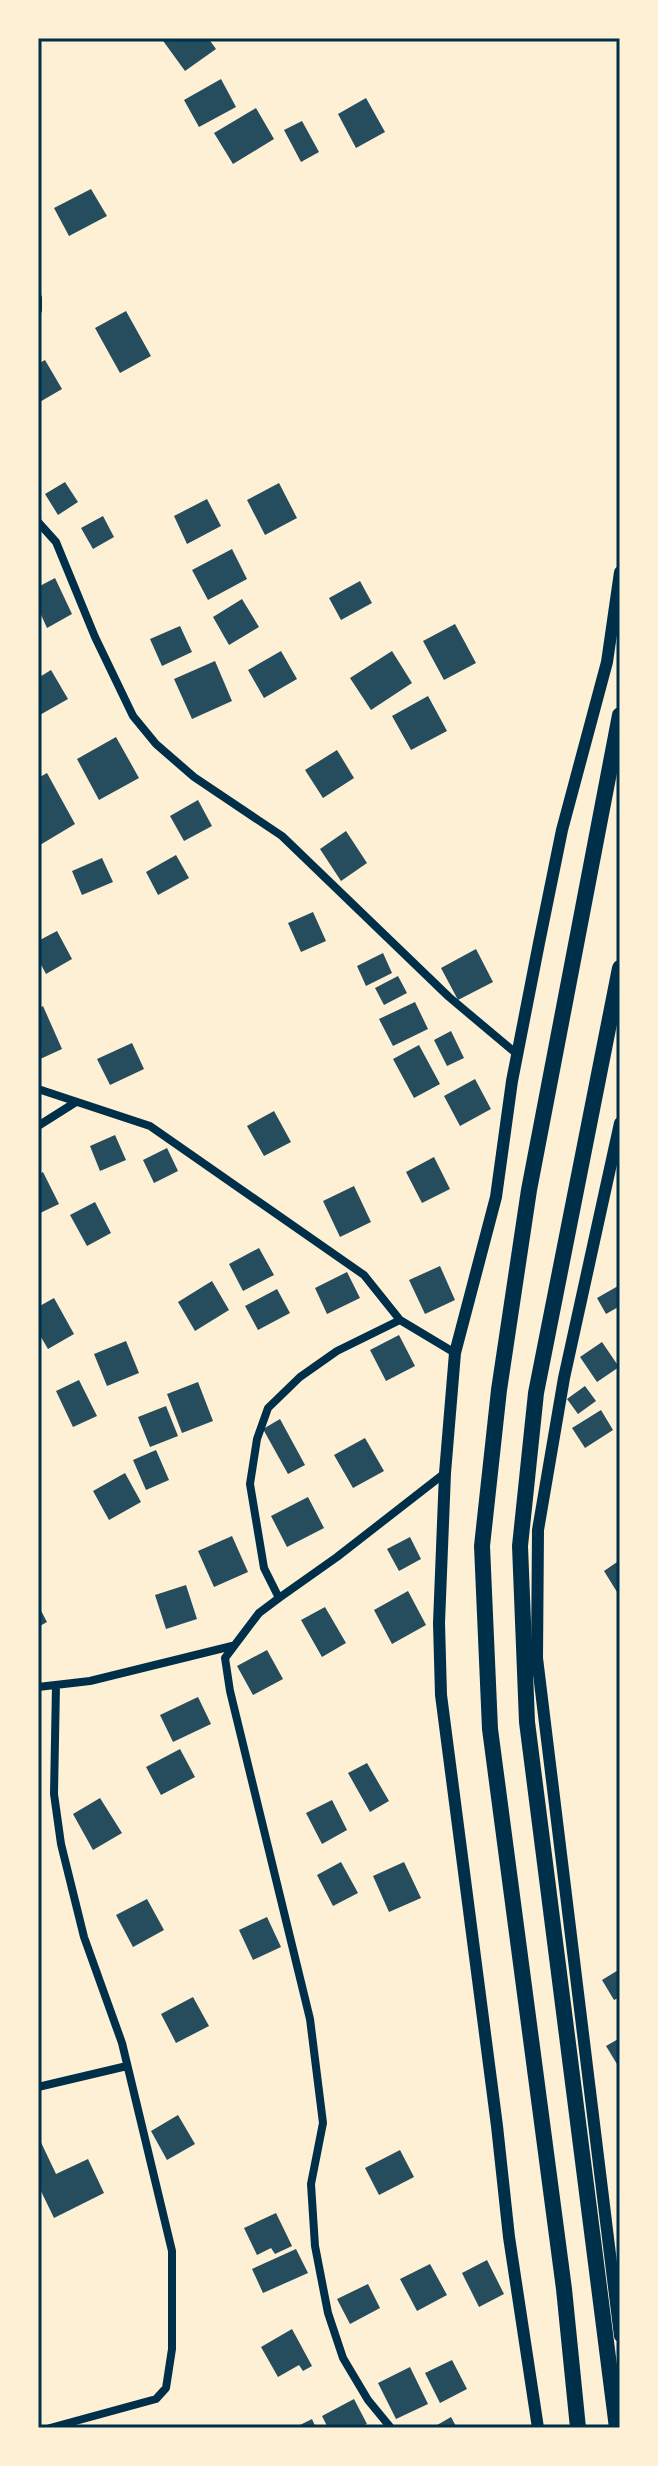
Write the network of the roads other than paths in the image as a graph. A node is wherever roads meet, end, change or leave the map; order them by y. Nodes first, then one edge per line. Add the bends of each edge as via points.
1 (38, 298) edge
2 (38, 310) edge
3 (38, 522) edge
4 (620, 572) edge
5 (620, 715) edge
6 (620, 968) edge
7 (518, 1055) junction
8 (38, 1089) edge
9 (76, 1102) junction
10 (38, 1126) edge
11 (619, 1129) edge
12 (400, 1320) junction
13 (455, 1353) junction
14 (445, 1473) junction
15 (279, 1598) junction
16 (233, 1646) junction
17 (56, 1685) junction
18 (38, 1687) edge
19 (127, 2066) junction
20 (38, 2087) edge
21 (620, 2336) edge
22 (50, 2428) edge
23 (391, 2428) edge
24 (538, 2428) edge
25 (578, 2428) edge
26 (617, 2428) edge

1 - 2 street
3 - 7 street via 56,542 133,716 156,744 194,777 282,836 449,997
4 - 7 street via 607,662 562,830
5 - 25 highway via 529,1190 482,1546 490,1729
6 - 26 highway via 536,1393 520,1546 527,1722
7 - 13 street via 496,1197
8 - 9 street
9 - 10 street
9 - 12 street via 150,1126 364,1275
11 - 21 street via 564,1378 538,1530 537,1658
12 - 13 street
12 - 15 street via 337,1351 268,1408 250,1484 264,1568
13 - 14 street
14 - 15 street
14 - 24 street via 441,1695
15 - 16 street via 259,1613
16 - 17 street
16 - 23 street via 225,1658 230,1691 310,2019 323,2123 311,2184 315,2246 328,2313 343,2358
17 - 18 street
17 - 19 street via 54,1794 61,1844 84,1937
19 - 20 street
19 - 22 street via 172,2251 172,2349 166,2388 156,2399

